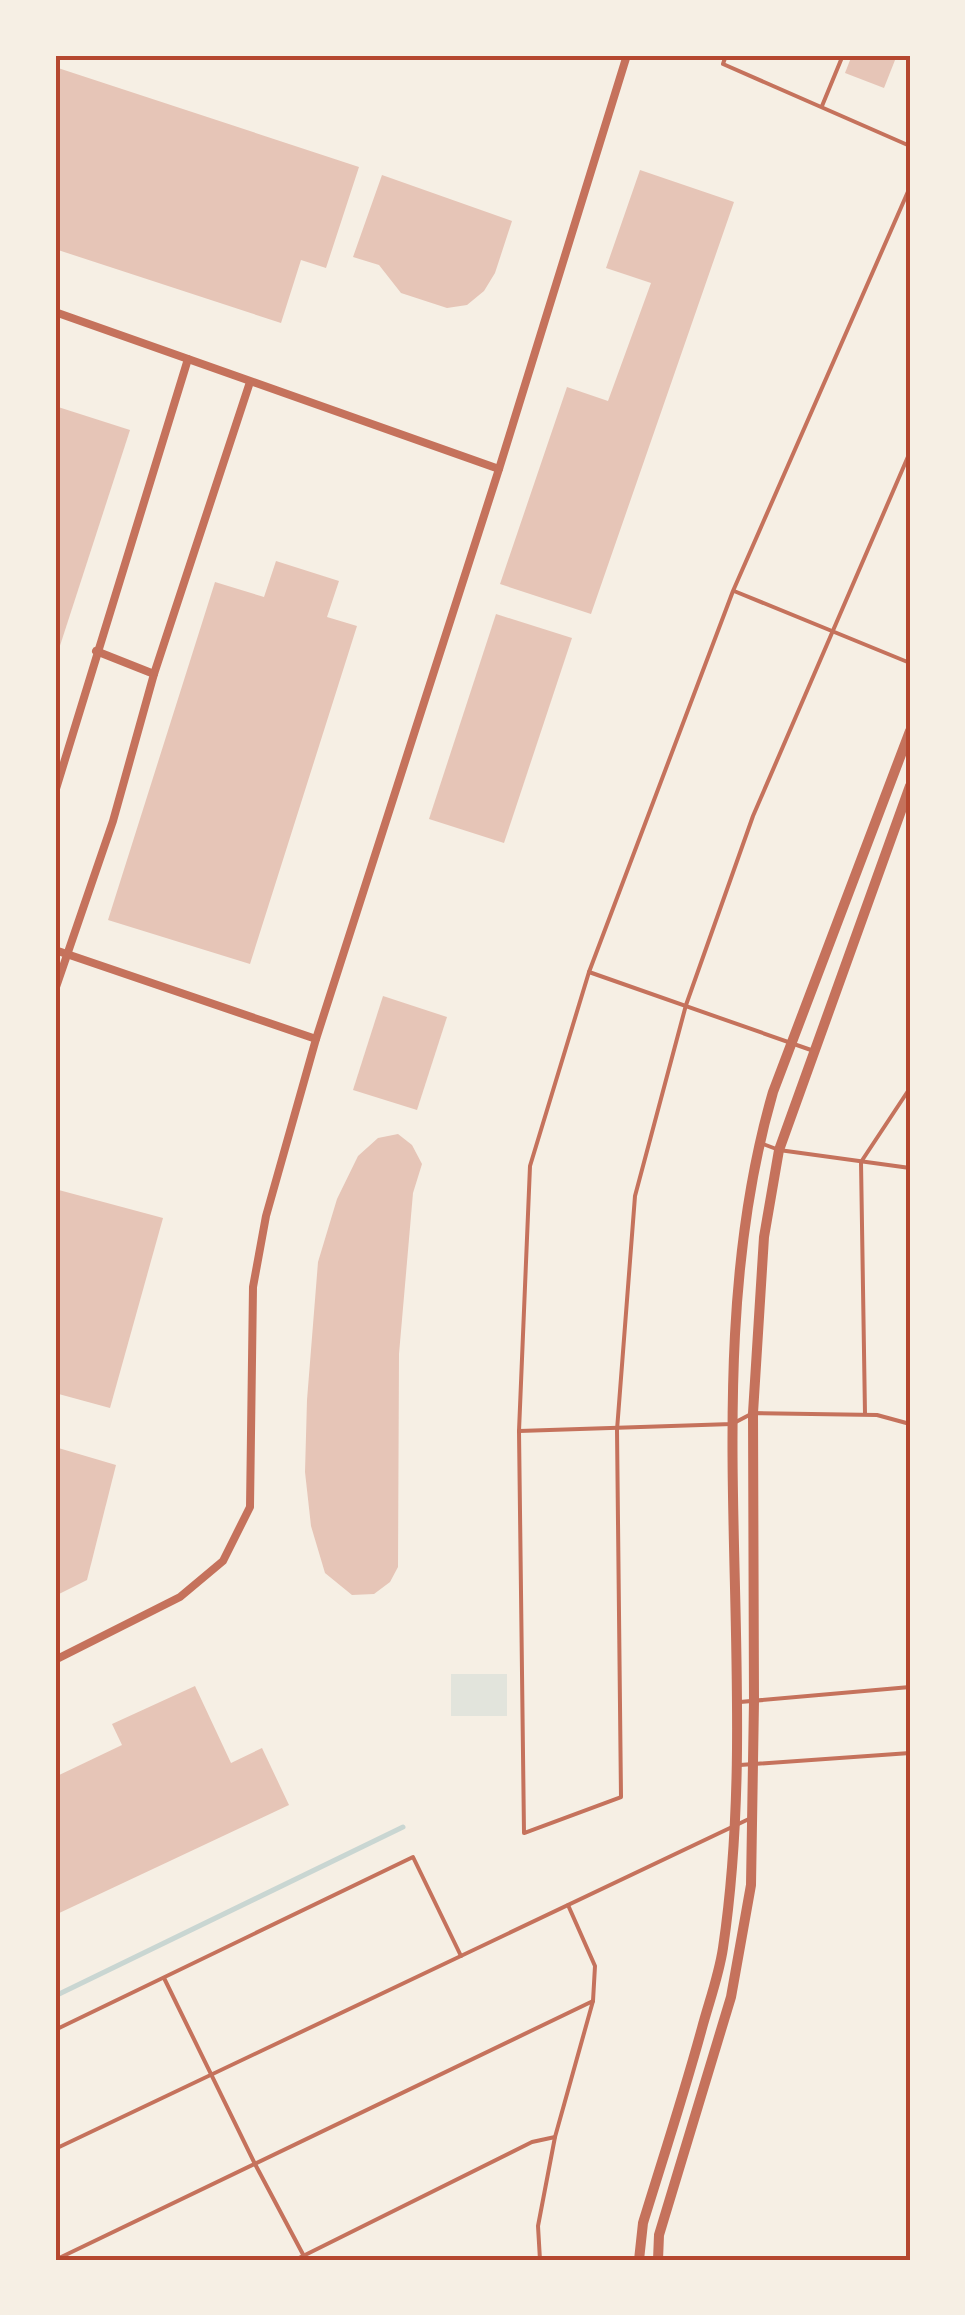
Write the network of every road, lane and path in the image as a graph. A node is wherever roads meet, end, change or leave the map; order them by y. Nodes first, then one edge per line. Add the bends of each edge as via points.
1 (627, 55) edge
2 (726, 55) edge
3 (842, 55) edge
4 (822, 106) junction
5 (910, 146) edge
6 (910, 187) edge
7 (55, 312) edge
8 (188, 359) junction
9 (250, 382) junction
10 (910, 452) edge
11 (499, 469) junction
12 (733, 591) junction
13 (833, 632) junction
14 (96, 651) junction
15 (910, 662) edge
16 (154, 674) junction
17 (910, 731) edge
18 (910, 786) edge
19 (55, 792) edge
20 (55, 950) edge
21 (66, 954) junction
22 (589, 972) junction
23 (55, 990) edge
24 (686, 1005) junction
25 (316, 1039) junction
26 (791, 1042) junction
27 (814, 1051) junction
28 (910, 1088) edge
29 (758, 1143) junction
30 (779, 1150) junction
31 (861, 1162) junction
32 (910, 1168) edge
33 (753, 1413) junction
34 (865, 1414) junction
35 (732, 1424) junction
36 (910, 1424) edge
37 (617, 1430) junction
38 (519, 1431) junction
39 (55, 1660) edge
40 (910, 1686) edge
41 (754, 1701) junction
42 (736, 1703) junction
43 (910, 1754) edge
44 (753, 1764) junction
45 (735, 1765) junction
46 (752, 1817) junction
47 (733, 1826) junction
48 (568, 1904) junction
49 (461, 1956) junction
50 (164, 1978) junction
51 (593, 2002) junction
52 (55, 2030) edge
53 (210, 2074) junction
54 (555, 2136) junction
55 (55, 2149) edge
56 (255, 2164) junction
57 (305, 2258) edge
58 (55, 2260) edge
59 (294, 2260) edge
60 (540, 2260) edge
61 (639, 2260) edge
62 (658, 2260) edge

1 - 11 street
2 - 4 lane via 723,64
3 - 4 lane
4 - 5 lane
6 - 12 lane
7 - 8 street
8 - 9 street
8 - 14 street
9 - 11 street
9 - 16 street
10 - 13 lane
11 - 25 street
12 - 13 lane
12 - 22 lane
13 - 15 lane
13 - 24 lane via 753,816
14 - 16 street
14 - 19 street
16 - 21 street via 113,822
17 - 26 street
18 - 27 street
20 - 21 street
21 - 23 street
21 - 25 street
22 - 24 lane
22 - 38 lane via 530,1166
24 - 26 lane
24 - 37 lane via 635,1196
25 - 39 street via 253,1286 250,1507 223,1561 180,1597
26 - 27 lane
26 - 29 street
27 - 30 street
28 - 31 lane
29 - 30 lane
29 - 35 street via 742,1234
30 - 31 lane
30 - 33 street via 764,1237
31 - 32 lane
31 - 34 lane
33 - 34 lane
33 - 35 lane
33 - 41 street
34 - 36 lane
35 - 37 lane
35 - 42 street
37 - 38 lane
37 - 38 lane via 621,1797 524,1834
40 - 41 lane
41 - 42 lane
41 - 44 street
42 - 45 street
43 - 44 lane
44 - 45 lane
44 - 46 street
45 - 47 street
46 - 47 lane
46 - 62 street via 751,1885 731,1997 659,2235
47 - 48 lane
47 - 61 street via 723,1950 643,2223
48 - 49 lane
48 - 51 lane via 595,1966
49 - 50 lane via 414,1857
49 - 53 lane
50 - 52 lane
50 - 53 lane
51 - 54 lane
51 - 56 lane
53 - 55 lane
53 - 56 lane
54 - 57 lane
54 - 60 lane via 538,2226
56 - 57 lane
56 - 58 lane
57 - 59 lane

